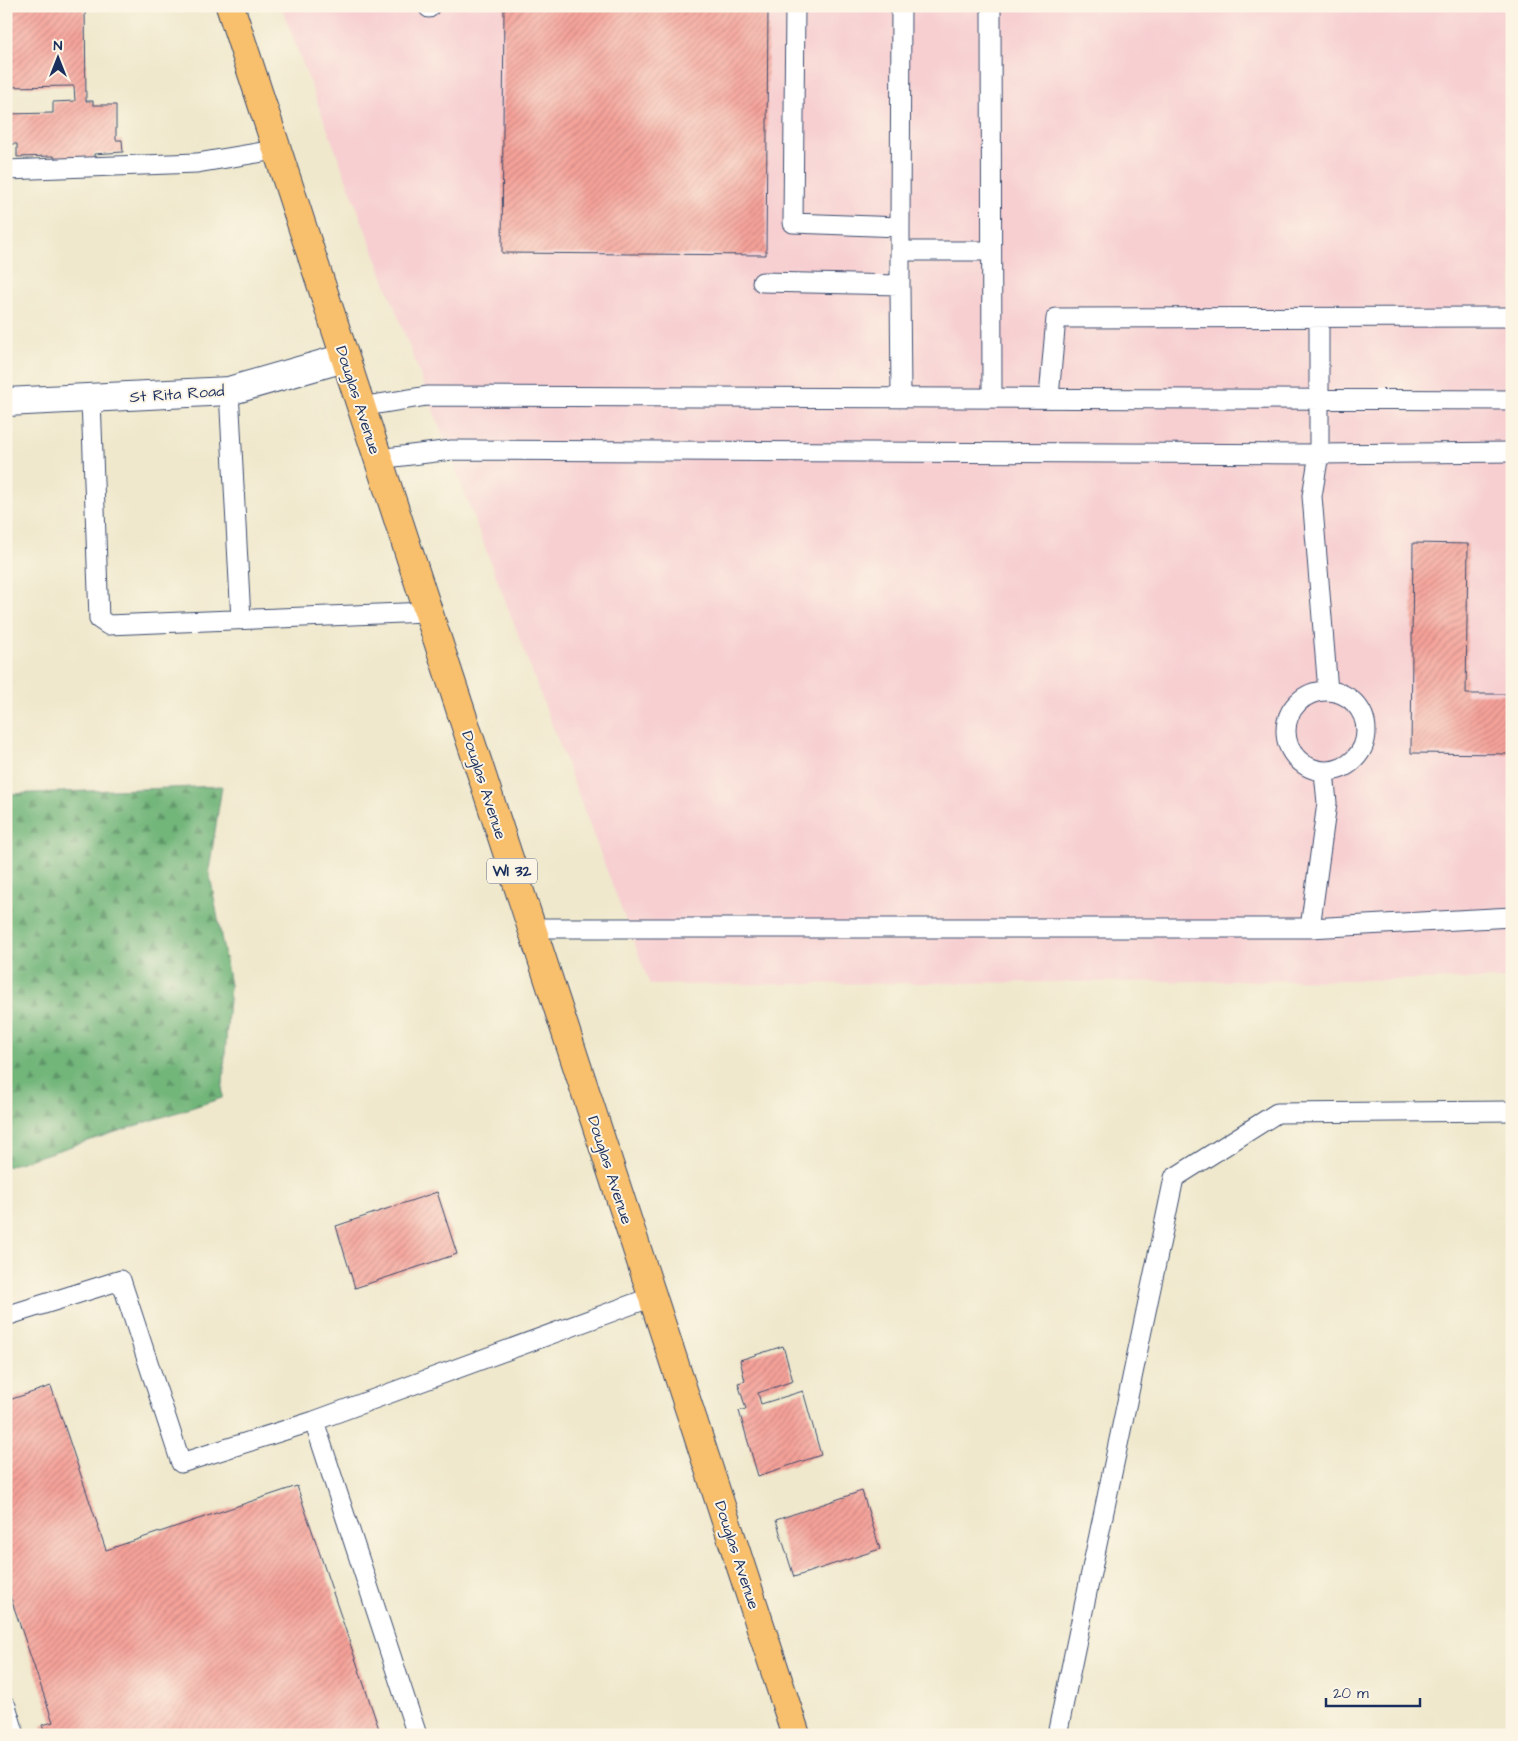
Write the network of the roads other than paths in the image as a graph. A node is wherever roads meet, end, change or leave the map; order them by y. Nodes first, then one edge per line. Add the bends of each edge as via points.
1 (230, 6) edge
2 (795, 6) edge
3 (901, 6) edge
4 (991, 6) edge
5 (275, 150) junction
6 (6, 170) edge
7 (900, 227) junction
8 (900, 251) junction
9 (991, 251) junction
10 (762, 282) dead end
11 (900, 285) junction
12 (1512, 317) edge
13 (1319, 318) junction
14 (344, 358) junction
15 (229, 391) junction
16 (901, 397) junction
17 (992, 397) junction
18 (1049, 397) junction
19 (1319, 398) junction
20 (91, 399) junction
21 (1512, 400) edge
22 (6, 402) edge
23 (360, 407) junction
24 (1512, 452) edge
25 (1319, 454) junction
26 (378, 459) junction
27 (427, 612) junction
28 (241, 620) junction
29 (1328, 691) junction
30 (1324, 772) junction
31 (1512, 917) edge
32 (531, 928) junction
33 (1310, 928) junction
34 (1512, 1111) edge
35 (652, 1297) junction
36 (6, 1316) edge
37 (314, 1420) junction
38 (6, 1706) edge
39 (15, 1735) edge
40 (417, 1735) edge
41 (796, 1735) edge
42 (1058, 1735) edge

1 - 5 main road, Douglas Avenue / WI 32
2 - 7 lane via 793,223
3 - 7 lane
4 - 9 lane
5 - 6 lane via 197,163
5 - 14 main road, Douglas Avenue / WI 32
7 - 8 lane
8 - 9 lane
8 - 11 lane
9 - 17 lane
10 - 11 lane
11 - 16 lane
12 - 13 lane
13 - 18 lane via 1056,318
13 - 19 lane
14 - 15 street, St Rita Road
14 - 23 main road, Douglas Avenue / WI 32
15 - 20 street, St Rita Road
15 - 28 lane
16 - 17 lane
16 - 23 lane via 427,396
17 - 18 lane
18 - 19 lane
19 - 21 lane
19 - 25 lane
20 - 22 street, St Rita Road
20 - 28 lane via 99,619 108,625
23 - 26 main road, Douglas Avenue / WI 32
24 - 25 lane
25 - 26 lane via 452,450
25 - 29 lane via 1312,496
26 - 27 main road, Douglas Avenue / WI 32
27 - 28 lane
27 - 32 main road, Douglas Avenue / WI 32
29 - 30 lane via 1304,698 1295,706 1288,717 1286,729 1292,753 1301,763
29 - 30 lane via 1348,698 1362,713 1366,740 1351,763 1338,770
30 - 33 lane via 1327,803
31 - 33 lane
32 - 33 lane
32 - 35 main road, Douglas Avenue / WI 32
34 - 42 lane via 1276,1113 1174,1178
35 - 37 lane
35 - 41 main road, Douglas Avenue / WI 32
36 - 37 lane via 122,1280 181,1464
37 - 40 lane
38 - 39 lane

